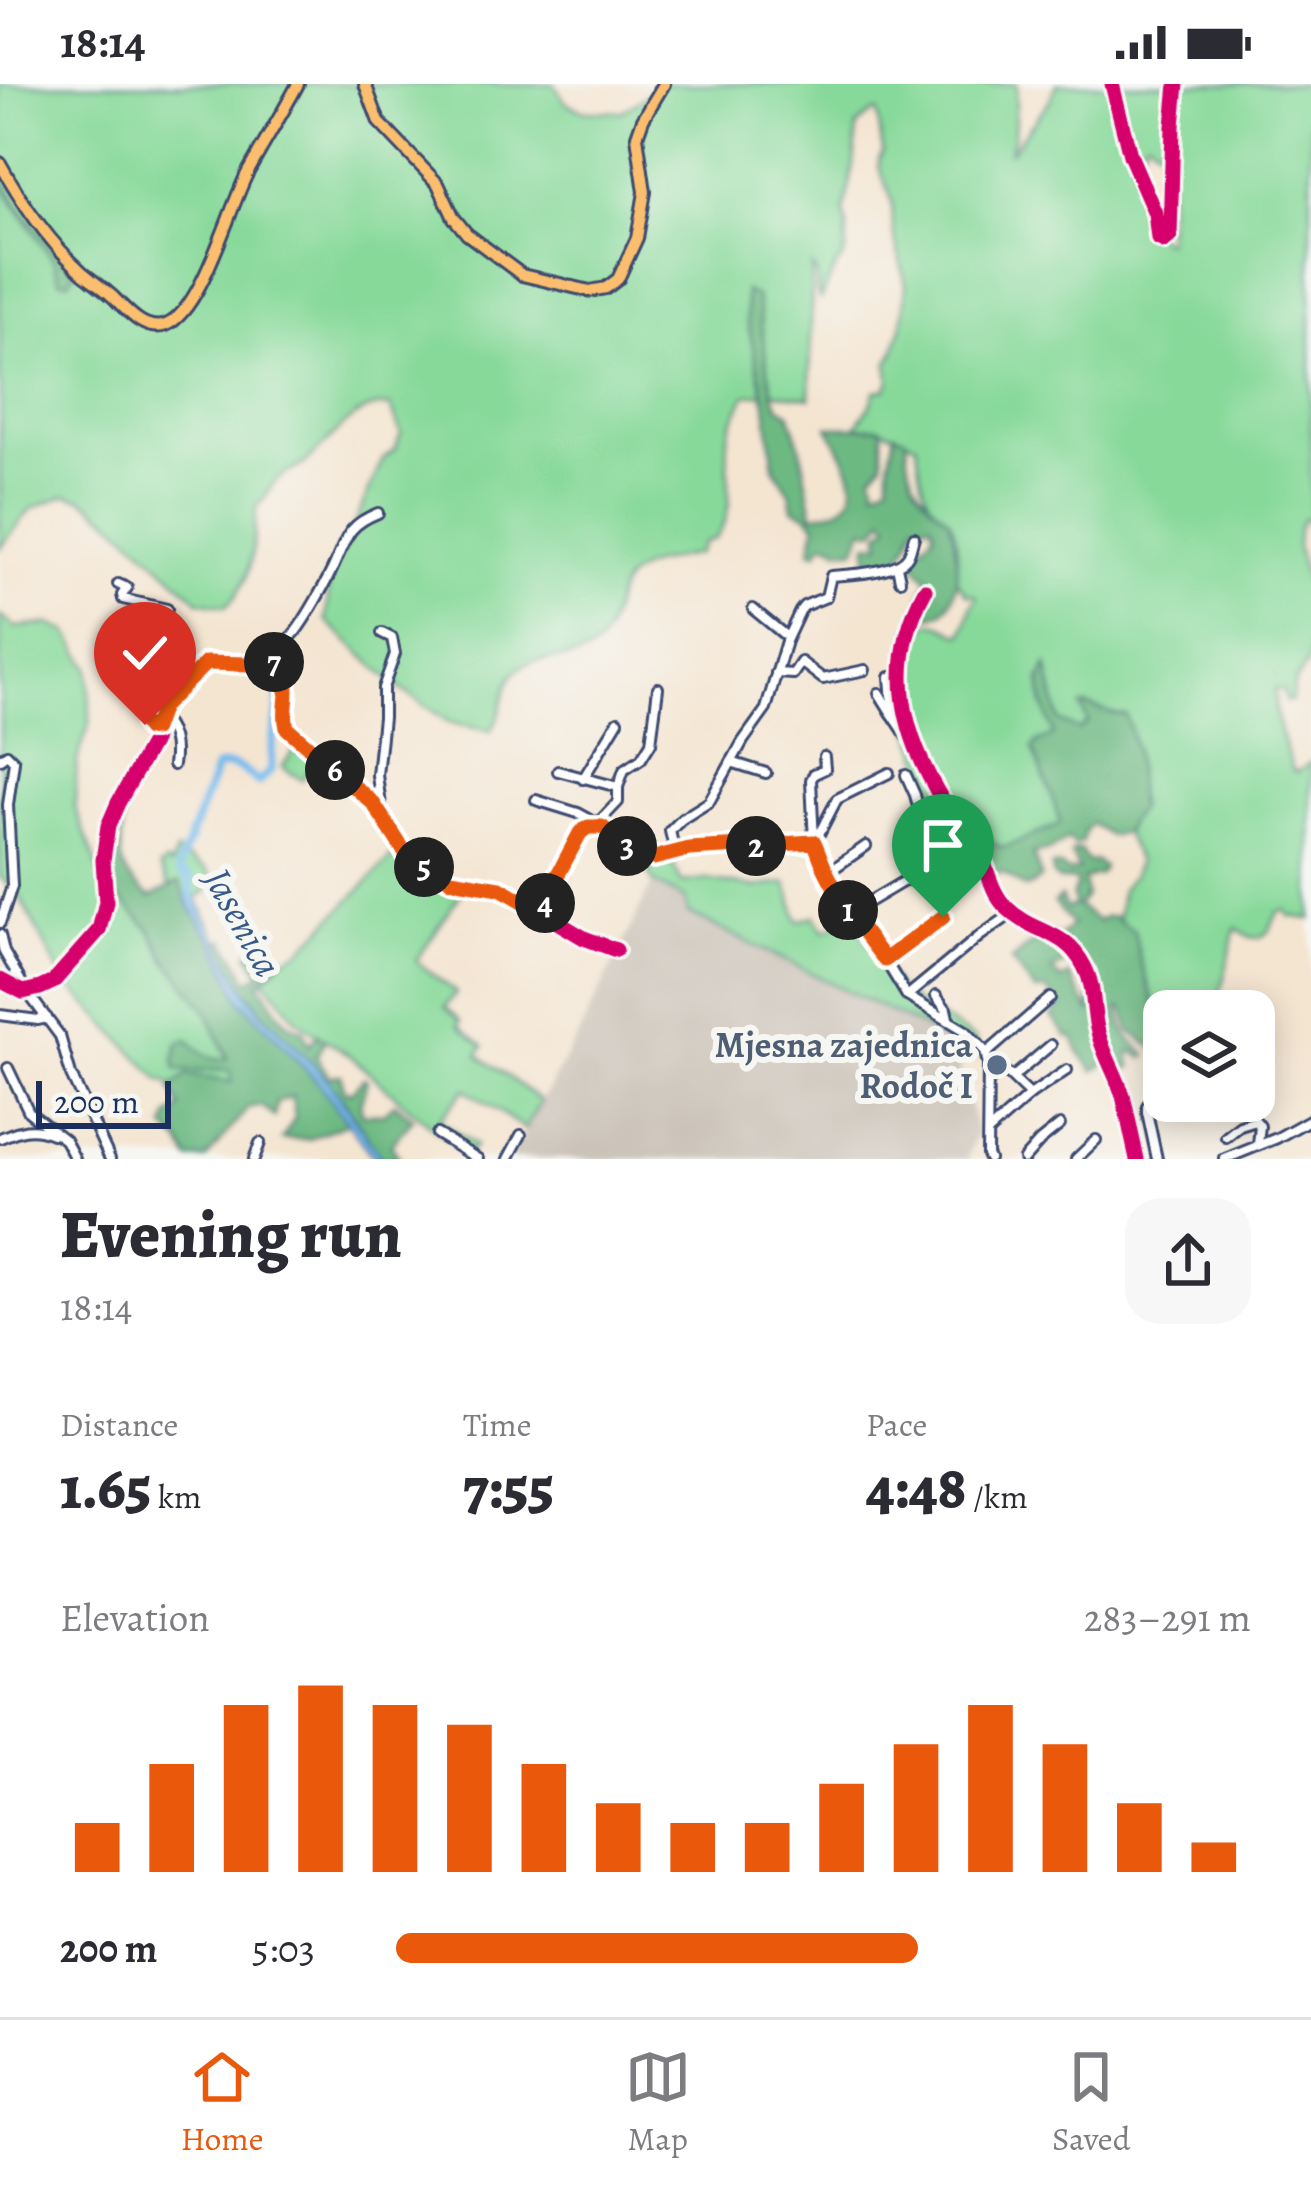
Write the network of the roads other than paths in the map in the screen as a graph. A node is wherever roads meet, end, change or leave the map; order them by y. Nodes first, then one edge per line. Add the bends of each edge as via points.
1 (298, 84) edge
2 (365, 84) edge
3 (664, 84) edge
4 (1112, 84) edge
5 (1178, 84) edge
6 (0, 163) edge
7 (378, 513) dead end
8 (914, 537) dead end
9 (897, 566) junction
10 (900, 580) dead end
11 (118, 584) dead end
12 (926, 590) dead end
13 (753, 609) dead end
14 (382, 633) dead end
15 (787, 637) junction
16 (241, 664) junction
17 (865, 670) dead end
18 (776, 673) junction
19 (658, 688) dead end
20 (879, 693) dead end
21 (903, 705) junction
22 (893, 715) junction
23 (158, 719) junction
24 (618, 721) dead end
25 (913, 745) junction
26 (824, 757) dead end
27 (0, 759) edge
28 (731, 763) junction
29 (173, 765) dead end
30 (558, 771) dead end
31 (766, 773) dead end
32 (889, 773) dead end
33 (906, 776) dead end
34 (583, 778) junction
35 (618, 787) junction
36 (536, 800) dead end
37 (383, 818) junction
38 (598, 825) junction
39 (814, 842) junction
40 (866, 846) dead end
41 (675, 853) junction
42 (983, 860) junction
43 (960, 863) dead end
44 (827, 873) junction
45 (539, 910) junction
46 (850, 913) junction
47 (1013, 914) junction
48 (943, 917) dead end
49 (0, 923) edge
50 (0, 935) edge
51 (616, 950) dead end
52 (885, 960) junction
53 (0, 980) edge
54 (27, 992) junction
55 (936, 995) dead end
56 (907, 996) junction
57 (1050, 998) dead end
58 (0, 1015) edge
59 (48, 1018) junction
60 (948, 1020) junction
61 (1051, 1046) dead end
62 (986, 1054) junction
63 (8, 1068) dead end
64 (1067, 1070) dead end
65 (1013, 1077) junction
66 (988, 1083) junction
67 (1030, 1095) junction
68 (1311, 1119) edge
69 (1149, 1122) edge
70 (1060, 1125) dead end
71 (987, 1133) junction
72 (437, 1134) dead end
73 (521, 1135) dead end
74 (1226, 1136) dead end
75 (0, 1138) edge
76 (64, 1140) junction
77 (1096, 1140) dead end
78 (260, 1143) dead end
79 (1258, 1144) junction
80 (75, 1159) edge
81 (110, 1159) edge
82 (254, 1159) edge
83 (478, 1159) edge
84 (508, 1159) edge
85 (989, 1159) edge
86 (1024, 1159) edge
87 (1076, 1159) edge
88 (1137, 1159) edge
89 (1156, 1159) edge
90 (1225, 1159) edge

1 - 6 main road via 245,178 205,274 163,326 142,322 74,264
2 - 3 main road via 379,122 438,184 467,235 523,275 590,291 618,279 637,238 645,192 638,136
4 - 5 street via 1164,242
7 - 16 street via 346,535 295,634
8 - 9 street
9 - 10 street
9 - 15 street via 831,576 828,594 801,609
11 - 23 street via 127,588 122,599 167,609 131,668 146,728
12 - 21 street via 908,632
13 - 15 street
14 - 37 street via 392,638 394,654 382,688
15 - 18 street
16 - 23 street via 206,663
16 - 37 street via 277,664 289,694 287,728
17 - 18 street via 823,679 801,662 794,674
18 - 28 street via 766,709
19 - 35 street via 651,742
20 - 22 street
21 - 22 street via 889,680
21 - 25 street
22 - 25 street
23 - 29 street via 173,742
23 - 54 street via 108,826 99,930 52,982
24 - 34 street
25 - 42 street
26 - 39 street via 825,769 811,780
27 - 49 street via 14,761 12,886
28 - 31 street
28 - 41 street via 710,802 670,831
30 - 34 street
32 - 39 street via 837,799
33 - 42 street via 928,826
34 - 35 street
35 - 38 street via 618,802
36 - 38 street
37 - 45 street via 414,862 451,880 500,888
38 - 41 street via 642,856
38 - 45 street via 580,833
39 - 41 street
39 - 44 street
40 - 44 street
42 - 47 street
43 - 46 street via 926,868
44 - 46 street
45 - 51 street
46 - 52 street
47 - 56 street
47 - 88 street via 1065,939 1083,963
48 - 52 street
50 - 54 street
52 - 56 street
53 - 54 street
54 - 59 street
55 - 60 street
56 - 60 street
57 - 62 street
58 - 59 street
59 - 81 street
60 - 62 street
61 - 65 street
62 - 66 street
63 - 76 street via 29,1112
64 - 67 street
65 - 66 street via 1002,1072
65 - 67 street
66 - 71 street
67 - 71 street
68 - 79 street
69 - 89 street
70 - 86 street
71 - 85 street
72 - 83 street
73 - 84 street
74 - 79 street via 1256,1121
75 - 76 street via 34,1127
76 - 80 street
77 - 87 street
78 - 82 street
79 - 90 street

